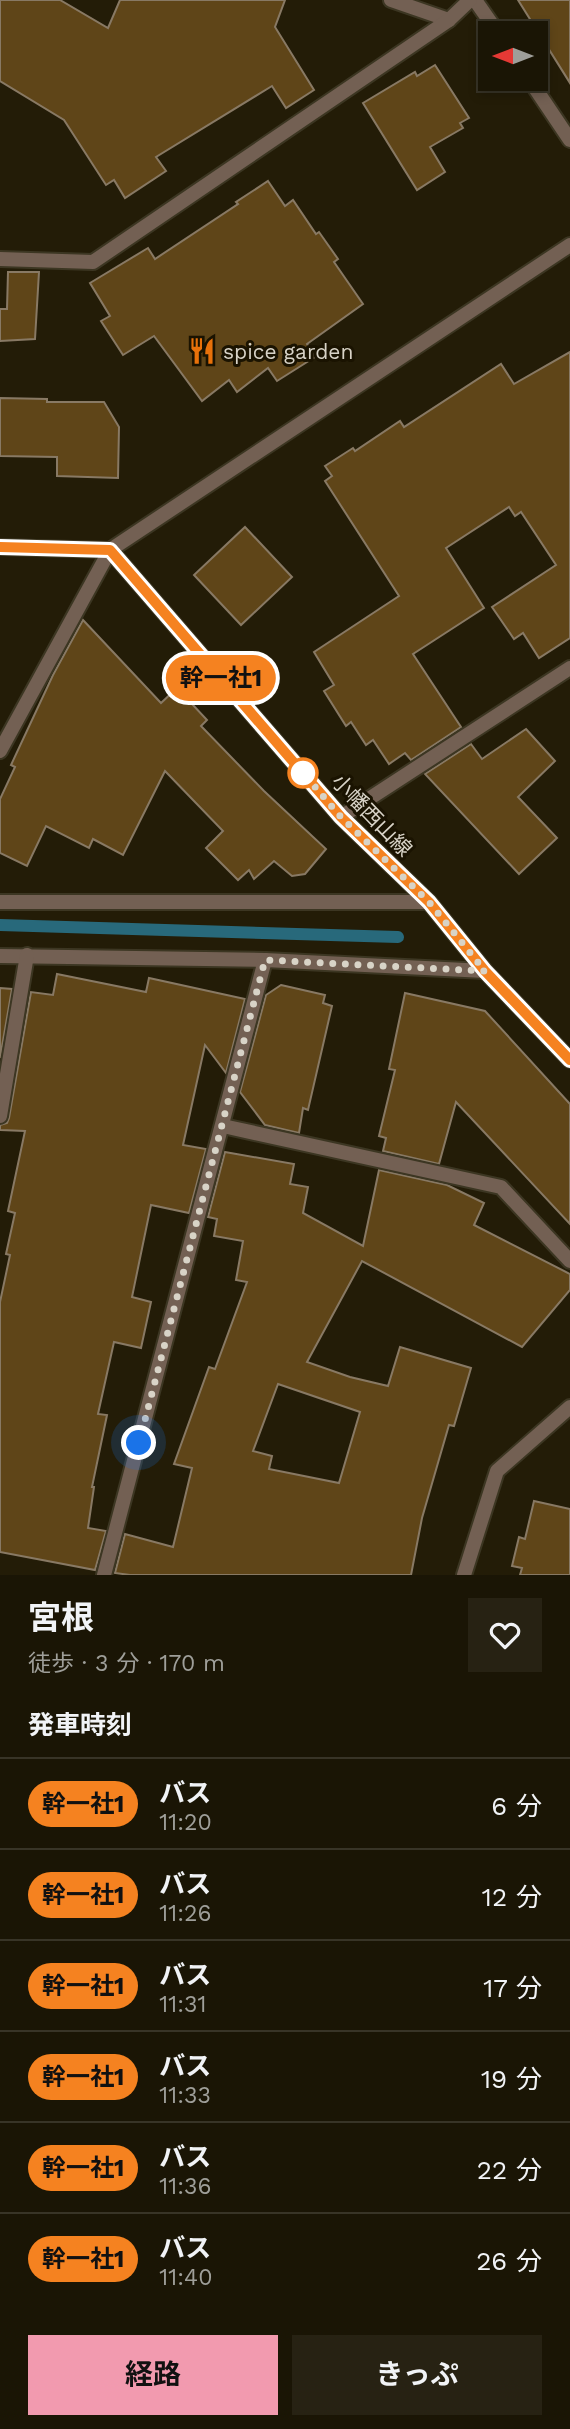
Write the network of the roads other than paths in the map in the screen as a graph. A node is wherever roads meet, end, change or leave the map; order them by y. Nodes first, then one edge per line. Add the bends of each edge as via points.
1 (391, 0) edge
2 (470, 0) edge
3 (475, 0) edge
4 (449, 20) junction
5 (490, 21) edge
6 (536, 91) edge
7 (570, 140) edge
8 (570, 245) edge
9 (0, 260) edge
10 (0, 547) edge
11 (110, 550) junction
12 (570, 668) edge
13 (0, 751) edge
14 (341, 817) junction
15 (0, 902) edge
16 (429, 902) junction
17 (27, 955) junction
18 (0, 956) edge
19 (265, 960) junction
20 (485, 971) junction
21 (570, 1060) edge
22 (0, 1116) edge
23 (223, 1126) junction
24 (570, 1262) edge
25 (570, 1407) edge
26 (104, 1575) edge
27 (464, 1575) edge

1 - 4 street
2 - 4 street
3 - 5 street
4 - 9 street via 93,262
6 - 7 street
8 - 11 street
10 - 11 street
11 - 13 street
11 - 14 street, 小幡西山線
12 - 14 street
14 - 16 street, 小幡西山線
15 - 16 street
16 - 20 street, 小幡西山線
17 - 18 street
17 - 19 street
17 - 22 street
19 - 20 street
19 - 23 street
20 - 21 street, 小幡西山線
23 - 24 street via 501,1187
23 - 26 street
25 - 27 street via 497,1471

